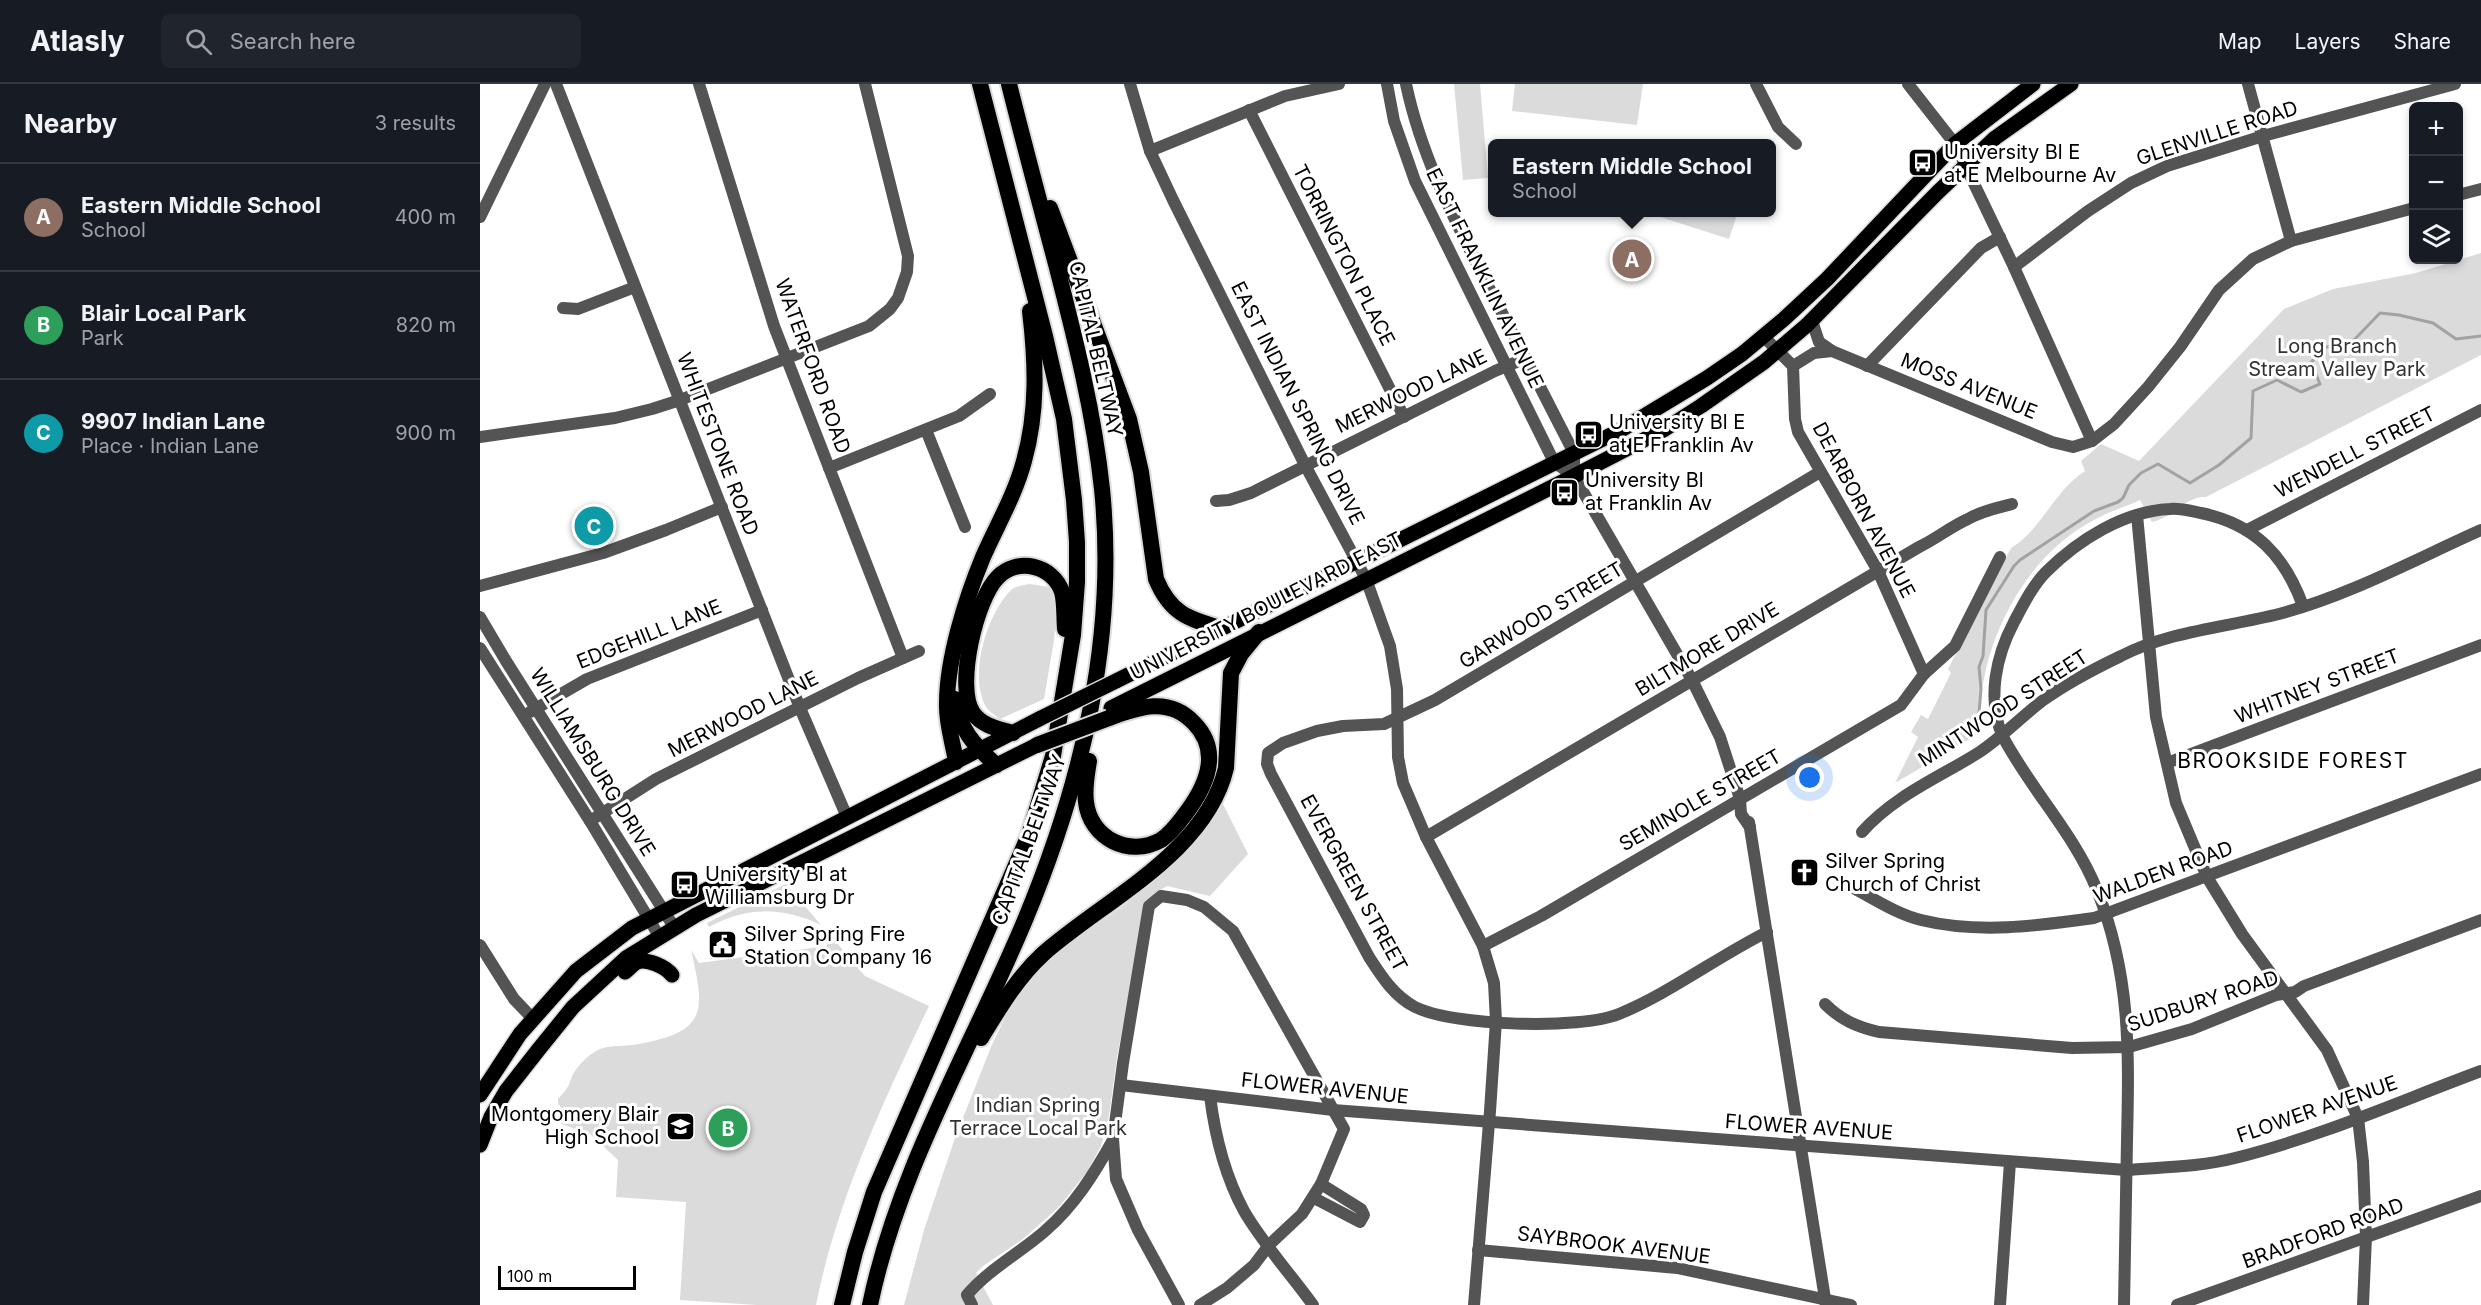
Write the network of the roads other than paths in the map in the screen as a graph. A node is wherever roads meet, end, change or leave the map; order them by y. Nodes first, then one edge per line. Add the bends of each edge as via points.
1 (545, 84) edge
2 (556, 84) edge
3 (699, 84) edge
4 (865, 84) edge
5 (980, 84) edge
6 (1009, 84) edge
7 (1130, 84) edge
8 (1339, 84) edge
9 (1387, 84) edge
10 (1406, 84) edge
11 (1756, 84) edge
12 (1908, 84) edge
13 (2033, 84) edge
14 (2071, 84) edge
15 (2248, 84) edge
16 (2455, 84) edge
17 (1249, 110) junction
18 (2263, 136) junction
19 (1023, 140) junction
20 (1796, 144) dead end
21 (1955, 144) junction
22 (1150, 151) junction
23 (1965, 165) junction
24 (2481, 189) edge
25 (2463, 194) edge
26 (2409, 209) edge
27 (480, 217) edge
28 (2000, 237) junction
29 (1020, 239) junction
30 (2291, 241) junction
31 (2014, 267) junction
32 (635, 287) junction
33 (563, 308) dead end
34 (1812, 321) junction
35 (1763, 336) junction
36 (1777, 351) junction
37 (1832, 351) junction
38 (1526, 358) junction
39 (786, 359) junction
40 (1506, 365) junction
41 (1793, 366) junction
42 (1867, 366) junction
43 (990, 394) dead end
44 (680, 400) junction
45 (2481, 411) edge
46 (1404, 417) junction
47 (926, 430) junction
48 (480, 437) edge
49 (2092, 441) junction
50 (1574, 453) junction
51 (1554, 462) junction
52 (1305, 465) junction
53 (830, 468) junction
54 (1820, 472) junction
55 (1574, 476) junction
56 (1216, 501) dead end
57 (2012, 504) dead end
58 (722, 507) junction
59 (2137, 515) junction
60 (964, 527) dead end
61 (2247, 530) junction
62 (2481, 530) edge
63 (2000, 557) dead end
64 (1357, 560) junction
65 (1878, 571) junction
66 (1366, 579) junction
67 (1636, 580) junction
68 (480, 586) edge
69 (2303, 606) junction
70 (762, 610) junction
71 (480, 617) edge
72 (1220, 628) junction
73 (1259, 632) junction
74 (1102, 636) junction
75 (2149, 644) junction
76 (2481, 645) edge
77 (480, 648) edge
78 (955, 650) junction
79 (920, 651) dead end
80 (903, 658) junction
81 (1928, 671) junction
82 (1692, 680) junction
83 (1064, 701) junction
84 (537, 707) junction
85 (800, 708) junction
86 (1110, 713) junction
87 (523, 716) junction
88 (1396, 718) junction
89 (1013, 733) junction
90 (2002, 735) junction
91 (1037, 745) joint
92 (980, 750) junction
93 (1268, 753) joint
94 (956, 762) junction
95 (2167, 763) junction
96 (996, 765) junction
97 (2481, 774) edge
98 (1740, 799) junction
99 (602, 812) junction
100 (847, 817) junction
101 (590, 821) junction
102 (1862, 832) dead end
103 (1426, 837) junction
104 (2207, 877) junction
105 (1851, 887) dead end
106 (664, 910) junction
107 (2105, 914) junction
108 (648, 918) junction
109 (2481, 920) edge
110 (674, 927) junction
111 (1767, 932) junction
112 (659, 936) junction
113 (480, 945) edge
114 (1483, 946) junction
115 (672, 975) dead end
116 (599, 984) junction
117 (2287, 993) junction
118 (1825, 1004) dead end
119 (533, 1019) junction
120 (1496, 1021) junction
121 (2129, 1047) junction
122 (2481, 1071) edge
123 (1121, 1085) junction
124 (480, 1095) edge
125 (1210, 1096) junction
126 (1333, 1110) junction
127 (2358, 1118) junction
128 (1489, 1122) junction
129 (1113, 1139) junction
130 (924, 1141) junction
131 (480, 1145) edge
132 (1801, 1146) junction
133 (2010, 1162) junction
134 (2126, 1170) junction
135 (1321, 1184) junction
136 (2481, 1196) edge
137 (1314, 1198) junction
138 (2366, 1238) junction
139 (1269, 1245) junction
140 (1478, 1250) junction
141 (970, 1300) edge
142 (1825, 1302) edge
143 (842, 1305) edge
144 (870, 1305) edge
145 (1179, 1305) edge
146 (1200, 1305) edge
147 (1313, 1305) edge
148 (1474, 1305) edge
149 (1851, 1305) edge
150 (2000, 1305) edge
151 (2124, 1305) edge
152 (2178, 1305) edge
153 (2363, 1305) edge

1 - 27 street
2 - 32 street, WHITESTONE ROAD
3 - 39 street, WATERFORD ROAD
4 - 39 street via 905,238 908,256 903,287 890,309 869,326
5 - 29 highway, CAPITAL BELTWAY
6 - 19 highway, CAPITAL BELTWAY
7 - 22 street, EAST INDIAN SPRING DRIVE
8 - 17 street
9 - 40 street, EAST FRANKLIN AVENUE via 1394,121 1415,181
10 - 38 street, EAST FRANKLIN AVENUE via 1430,167
11 - 20 street via 1778,127
12 - 21 street
13 - 21 main road, UNIVERSITY BOULEVARD EAST
14 - 23 main road, UNIVERSITY BOULEVARD EAST via 1995,138
15 - 18 street
16 - 18 street, GLENVILLE ROAD
17 - 22 street
17 - 46 street, TORRINGTON PLACE
18 - 30 street
18 - 31 street, GLENVILLE ROAD via 2167,166 2131,183
19 - 72 highway via 1129,419 1162,593 1182,614
19 - 74 highway, CAPITAL BELTWAY via 1073,331 1096,445 1105,539
21 - 23 street
21 - 35 main road, UNIVERSITY BOULEVARD EAST via 1827,279
22 - 52 street, EAST INDIAN SPRING DRIVE
23 - 28 street
23 - 34 main road, UNIVERSITY BOULEVARD EAST
24 - 25 street
26 - 30 street
28 - 31 street
28 - 42 street via 1981,248
29 - 78 highway via 1035,349 1033,416 1024,462 971,590
29 - 83 highway, CAPITAL BELTWAY via 1064,419 1074,500 1077,582
30 - 49 street via 2253,259 2219,290 2148,387 2114,424
31 - 49 street
32 - 33 street via 578,309
32 - 44 street, WHITESTONE ROAD
34 - 36 main road, UNIVERSITY BOULEVARD EAST
34 - 37 street, MOSS AVENUE via 1819,342
35 - 36 street
35 - 50 main road, UNIVERSITY BOULEVARD EAST via 1671,401
36 - 41 street
36 - 55 main road, UNIVERSITY BOULEVARD EAST via 1665,429
37 - 41 street via 1814,353
37 - 42 street, MOSS AVENUE
38 - 40 street, MERWOOD LANE
38 - 50 street, EAST FRANKLIN AVENUE
39 - 44 street
39 - 53 street, WATERFORD ROAD
40 - 46 street, MERWOOD LANE
40 - 51 street, EAST FRANKLIN AVENUE
41 - 54 street, DEARBORN AVENUE via 1798,432
42 - 49 street, MOSS AVENUE via 2052,442 2073,447
43 - 47 street via 959,416
44 - 48 street via 615,418
44 - 58 street, WHITESTONE ROAD
45 - 61 street, WENDELL STREET
46 - 52 street, MERWOOD LANE
47 - 53 street
47 - 60 street
50 - 51 main road, UNIVERSITY BOULEVARD EAST
50 - 55 street, EAST FRANKLIN AVENUE
51 - 55 street, EAST FRANKLIN AVENUE
51 - 64 main road, UNIVERSITY BOULEVARD EAST
52 - 56 street, MERWOOD LANE via 1251,493
52 - 64 street, EAST INDIAN SPRING DRIVE
53 - 80 street, WATERFORD ROAD
54 - 65 street, DEARBORN AVENUE
54 - 67 street, GARWOOD STREET
55 - 66 main road, UNIVERSITY BOULEVARD EAST
55 - 67 street, EAST FRANKLIN AVENUE
57 - 65 street, BILTMORE DRIVE via 1970,517
58 - 68 street via 603,553
58 - 70 street, WHITESTONE ROAD
59 - 61 street via 2186,510 2219,517
59 - 75 street
59 - 90 street via 2100,530 2072,550 2045,573 2023,606 2005,639 1994,679 1996,720
61 - 69 street via 2284,565
62 - 69 street, MINTWOOD STREET
63 - 81 street, SEMINOLE STREET via 1955,646
64 - 66 street, EAST INDIAN SPRING DRIVE
64 - 72 main road, UNIVERSITY BOULEVARD EAST
65 - 81 street, DEARBORN AVENUE
65 - 82 street, BILTMORE DRIVE
66 - 73 main road, UNIVERSITY BOULEVARD EAST
66 - 88 street, EAST INDIAN SPRING DRIVE via 1390,646 1397,689
67 - 82 street, EAST FRANKLIN AVENUE
67 - 88 street, GARWOOD STREET via 1435,700
69 - 75 street, MINTWOOD STREET
70 - 84 street, EDGEHILL LANE via 587,679
70 - 85 street, WHITESTONE ROAD
71 - 84 street, WILLIAMSBURG DRIVE
72 - 89 main road, UNIVERSITY BOULEVARD EAST, bridge
73 - 86 main road, UNIVERSITY BOULEVARD EAST
73 - 130 highway via 1231,673 1226,768 1215,798 1168,856 1026,971 983,1035
74 - 86 highway via 1086,788 1088,812 1100,832 1120,845 1154,843 1173,830 1202,790 1209,765 1204,736 1186,715 1166,706
74 - 130 highway, CAPITAL BELTWAY via 1081,759 1059,830 1024,922
75 - 90 street, MINTWOOD STREET via 2121,655 2043,700
75 - 95 street via 2156,717
76 - 95 street, WHITNEY STREET
77 - 87 street, WILLIAMSBURG DRIVE
78 - 92 highway via 959,718
78 - 94 highway via 947,702
79 - 80 street, MERWOOD LANE
80 - 85 street, MERWOOD LANE
81 - 98 street, SEMINOLE STREET via 1901,705
82 - 98 street, EAST FRANKLIN AVENUE via 1720,737
82 - 103 street, BILTMORE DRIVE
83 - 89 highway via 1062,592 1056,579 1045,571 1032,566 1008,570 997,578 980,610 966,690 971,711 978,719
83 - 143 highway, CAPITAL BELTWAY via 1029,835 874,1192
84 - 87 street, EDGEHILL LANE
84 - 99 street, WILLIAMSBURG DRIVE
85 - 99 street, MERWOOD LANE via 656,779
85 - 100 street, WHITESTONE ROAD
86 - 91 highway, bridge
87 - 101 street, WILLIAMSBURG DRIVE
88 - 93 street, GARWOOD STREET via 1384,724 1317,731 1282,743
88 - 103 street, EAST INDIAN SPRING DRIVE via 1403,783
89 - 92 main road, UNIVERSITY BOULEVARD EAST
90 - 102 street, MINTWOOD STREET via 1896,800
90 - 107 street via 2076,846
91 - 96 main road
92 - 94 main road, UNIVERSITY BOULEVARD EAST
92 - 96 highway
93 - 120 street, EVERGREEN STREET via 1271,774 1387,984 1400,997 1433,1013
94 - 100 main road, UNIVERSITY BOULEVARD EAST
95 - 104 street via 2176,803
96 - 110 main road
97 - 104 street, WALDEN ROAD
98 - 111 street, EAST FRANKLIN AVENUE via 1741,814 1750,827
98 - 114 street, SEMINOLE STREET
99 - 101 street, MERWOOD LANE
99 - 106 street, WILLIAMSBURG DRIVE
100 - 106 main road, UNIVERSITY BOULEVARD EAST
101 - 108 street, WILLIAMSBURG DRIVE
103 - 114 street, EAST INDIAN SPRING DRIVE
104 - 107 street, WALDEN ROAD
104 - 117 street via 2242,934
105 - 107 street, WALDEN ROAD via 1904,914 1937,923 2030,927
106 - 108 main road, UNIVERSITY BOULEVARD EAST
106 - 110 street, WILLIAMSBURG DRIVE
107 - 121 street via 2122,976
108 - 112 street, WILLIAMSBURG DRIVE
108 - 119 main road, UNIVERSITY BOULEVARD EAST via 576,971
109 - 117 street, SUDBURY ROAD
110 - 112 main road
111 - 120 street, EVERGREEN STREET via 1644,1002 1601,1020 1576,1024
111 - 132 street, EAST FRANKLIN AVENUE
112 - 116 main road via 626,958
113 - 119 street via 514,999
114 - 120 street, EAST INDIAN SPRING DRIVE via 1494,983
115 - 116 main road via 660,966 639,961 619,976
116 - 131 main road via 559,1024 506,1091
117 - 121 street, SUDBURY ROAD via 2192,1029
117 - 127 street via 2327,1050
118 - 121 street, SUDBURY ROAD via 1854,1026 1879,1032 2072,1048
119 - 124 main road, UNIVERSITY BOULEVARD EAST
120 - 128 street, EAST INDIAN SPRING DRIVE
121 - 134 street
122 - 127 street, FLOWER AVENUE
123 - 125 street, FLOWER AVENUE
123 - 126 street via 1149,906 1161,896 1170,897 1203,907 1233,931
123 - 129 street
125 - 126 street, FLOWER AVENUE
125 - 139 street via 1214,1132 1228,1175 1245,1212
126 - 128 street, FLOWER AVENUE
126 - 135 street via 1344,1128
127 - 134 street, FLOWER AVENUE via 2234,1159
127 - 138 street
128 - 132 street, FLOWER AVENUE
128 - 140 street, EAST INDIAN SPRING DRIVE
129 - 141 street via 1078,1199 1045,1231 976,1284
129 - 145 street via 1116,1179 1124,1202
130 - 144 highway, CAPITAL BELTWAY via 890,1230
132 - 133 street, FLOWER AVENUE
132 - 142 street, EAST FRANKLIN AVENUE
133 - 134 street, FLOWER AVENUE
133 - 150 street
134 - 151 street
135 - 137 street
135 - 137 street via 1361,1209 1364,1215 1360,1222
136 - 138 street, BRADFORD ROAD
137 - 139 street
138 - 152 street, BRADFORD ROAD
138 - 153 street
139 - 146 street via 1254,1265
139 - 147 street
140 - 142 street, SAYBROOK AVENUE via 1677,1268
140 - 148 street, EAST INDIAN SPRING DRIVE
142 - 149 street, SAYBROOK AVENUE

